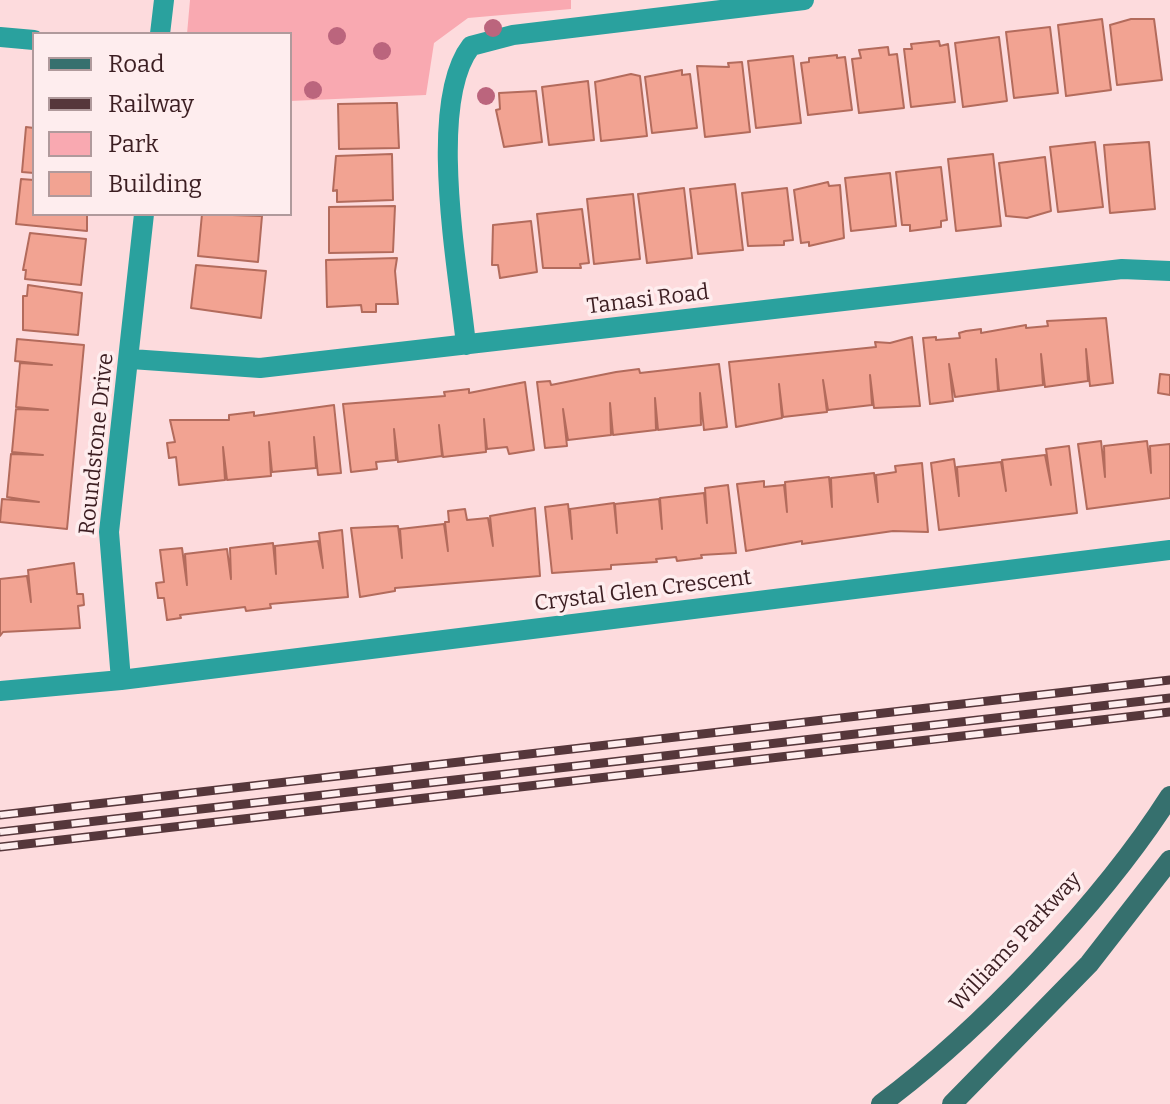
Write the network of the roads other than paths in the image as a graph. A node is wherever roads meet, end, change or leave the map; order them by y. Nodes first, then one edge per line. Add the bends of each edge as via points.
1 (164, 0) edge
2 (804, 0) edge
3 (160, 32) edge
4 (0, 37) edge
5 (32, 40) edge
6 (144, 216) edge
7 (1170, 271) edge
8 (466, 345) junction
9 (131, 359) junction
10 (1170, 550) edge
11 (121, 680) junction
12 (0, 691) edge
13 (1170, 796) edge
14 (1170, 860) edge
15 (881, 1104) edge
16 (952, 1104) edge

1 - 3 street
2 - 8 street via 513,35 471,46 455,79 445,168
4 - 5 street
6 - 9 street, Roundstone Drive
7 - 8 street, Tanasi Road via 1122,269
8 - 9 street, Tanasi Road via 260,368
9 - 11 street, Roundstone Drive via 109,532
10 - 11 street, Crystal Glen Crescent
11 - 12 street, Crystal Glen Crescent
13 - 15 main road, Williams Parkway via 1029,970
14 - 16 main road via 1089,964

